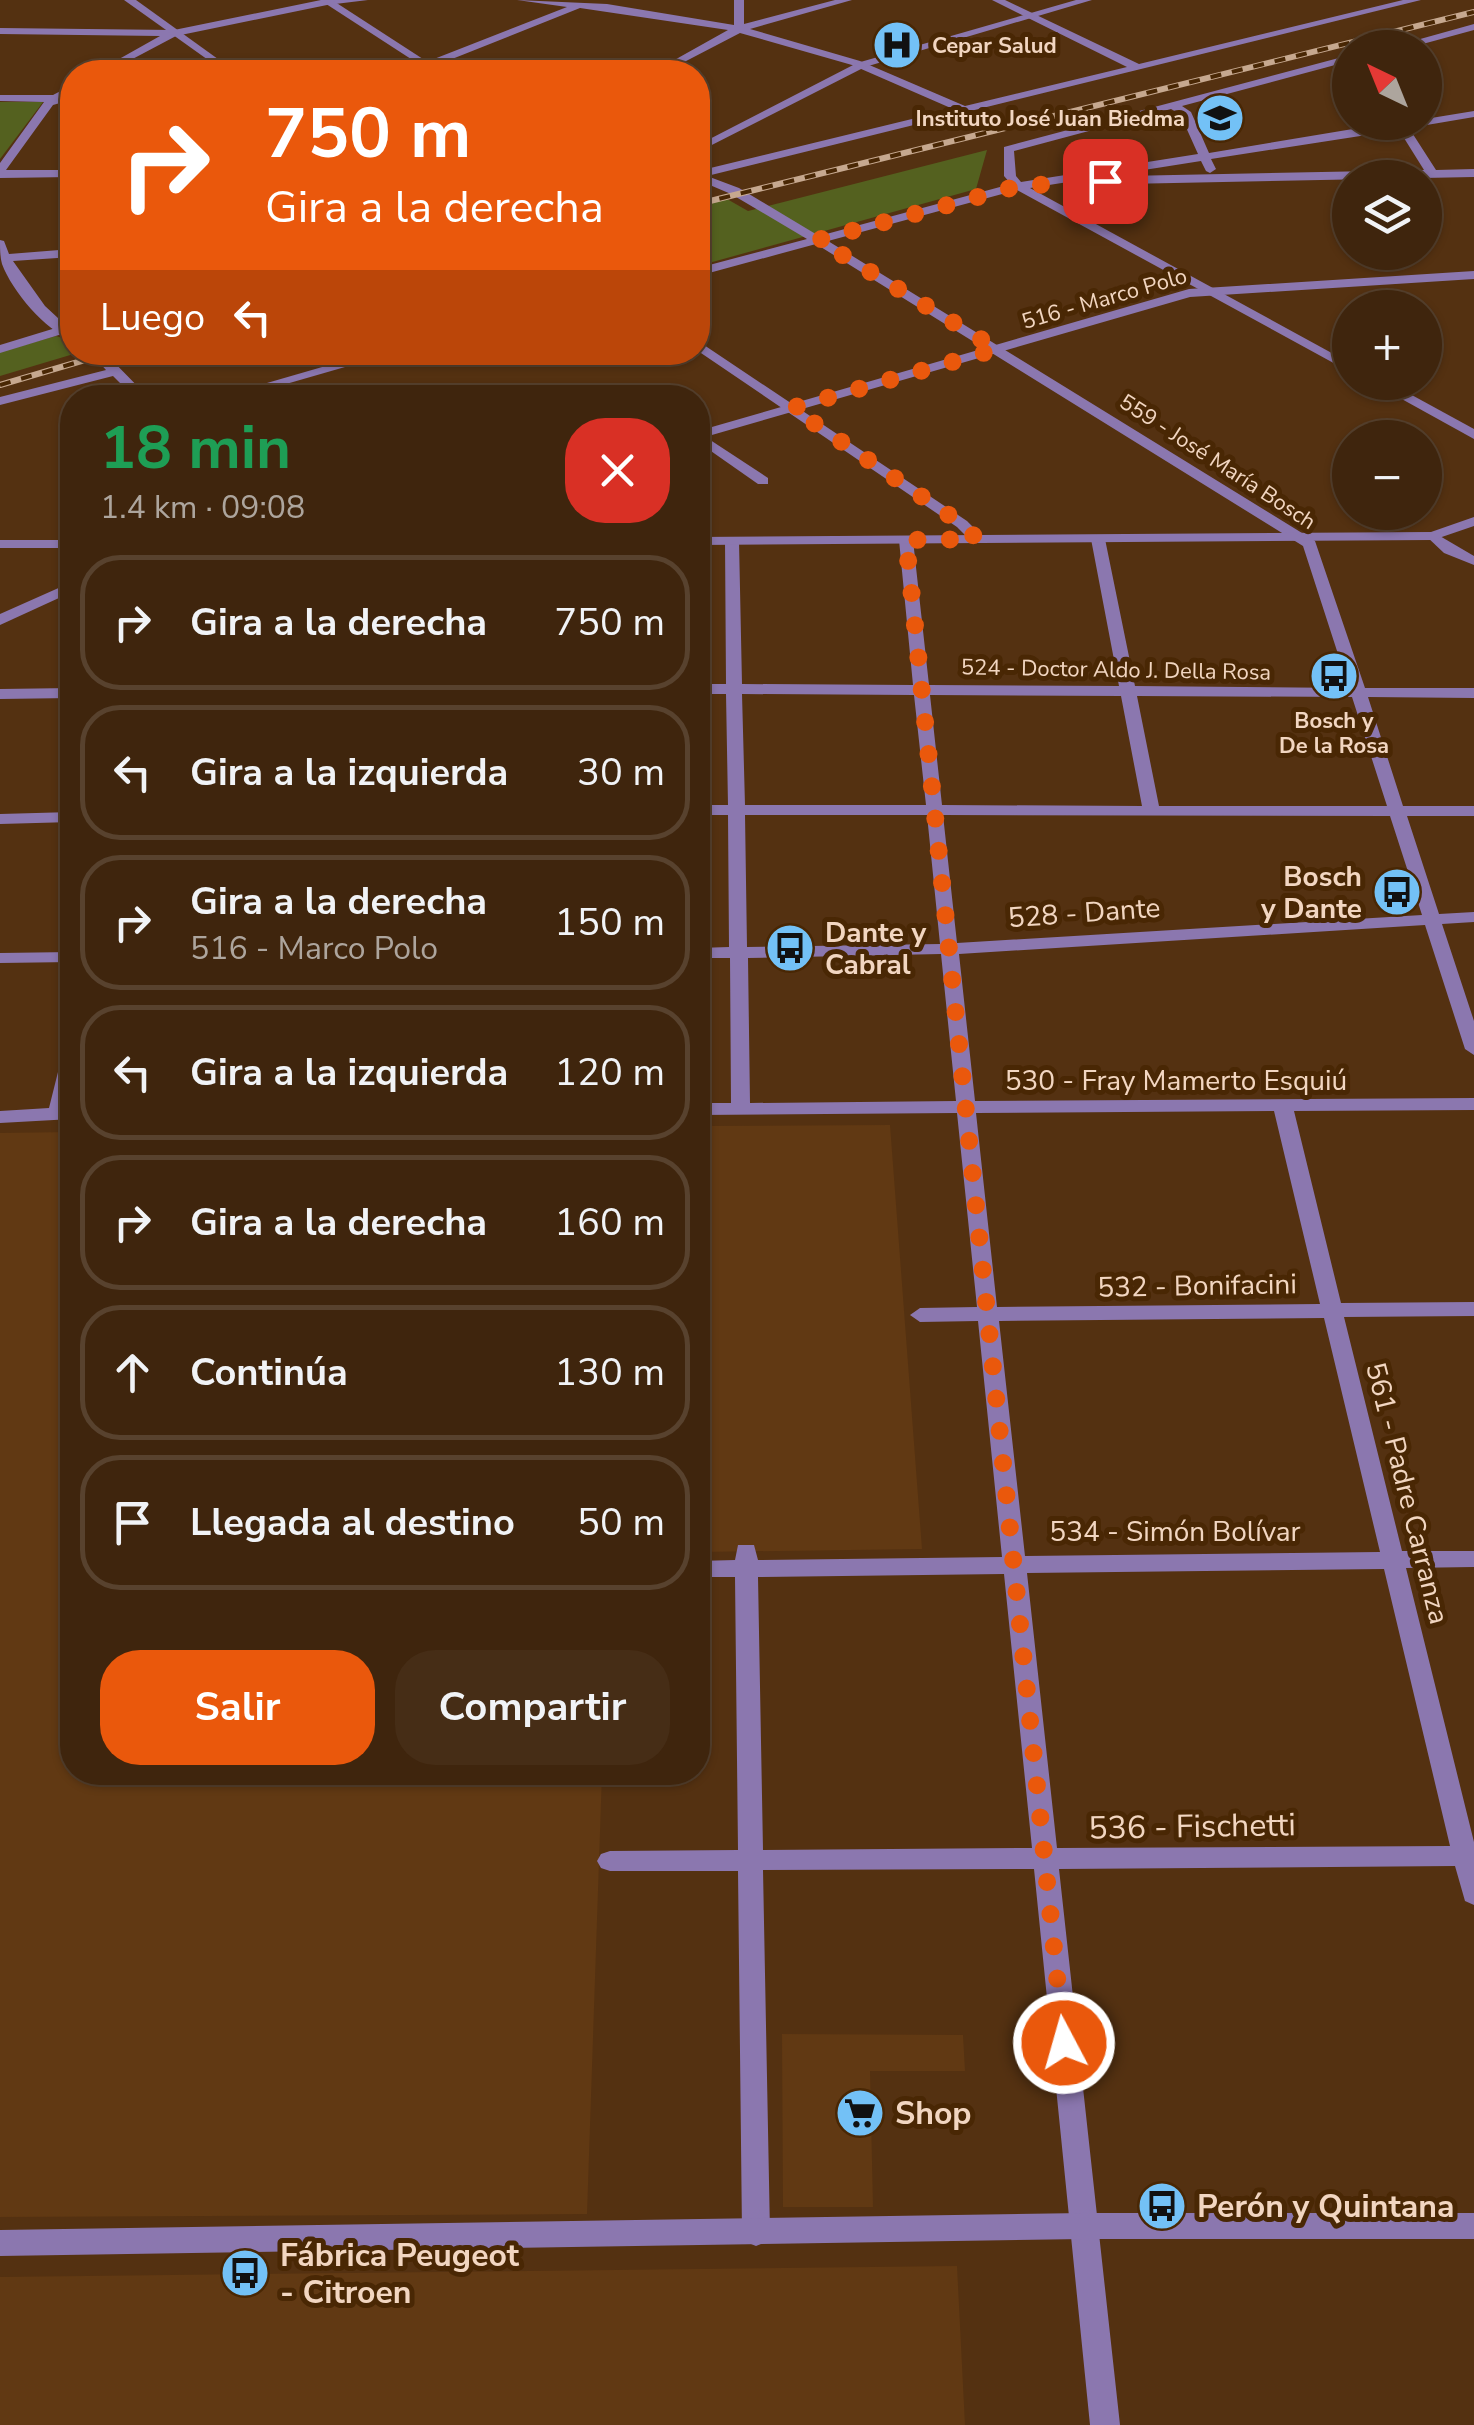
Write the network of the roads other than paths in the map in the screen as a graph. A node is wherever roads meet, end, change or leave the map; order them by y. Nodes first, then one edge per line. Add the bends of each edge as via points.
1 (129, 0) edge
2 (363, 0) edge
3 (522, 0) edge
4 (738, 0) edge
5 (847, 0) edge
6 (997, 0) edge
7 (1088, 0) edge
8 (1348, 0) edge
9 (1416, 0) edge
10 (326, 1) edge
11 (584, 2) edge
12 (1373, 10) junction
13 (1031, 16) junction
14 (1474, 27) edge
15 (739, 29) junction
16 (0, 31) edge
17 (174, 32) junction
18 (1442, 35) edge
19 (123, 60) edge
20 (214, 60) edge
21 (418, 60) edge
22 (439, 60) edge
23 (681, 60) edge
24 (1332, 63) edge
25 (860, 64) junction
26 (1136, 66) junction
27 (60, 95) edge
28 (0, 98) edge
29 (54, 99) junction
30 (60, 99) edge
31 (1171, 104) junction
32 (962, 110) junction
33 (1474, 114) edge
34 (1442, 119) edge
35 (1332, 136) edge
36 (710, 143) edge
37 (1204, 158) junction
38 (0, 172) edge
39 (710, 172) edge
40 (1474, 173) edge
41 (60, 174) edge
42 (1442, 174) edge
43 (1332, 176) edge
44 (1214, 178) junction
45 (710, 180) edge
46 (1018, 186) junction
47 (818, 240) junction
48 (1, 253) edge
49 (60, 253) edge
50 (710, 269) edge
51 (1474, 276) edge
52 (1206, 290) junction
53 (60, 322) edge
54 (60, 333) edge
55 (0, 348) edge
56 (997, 349) junction
57 (710, 353) edge
58 (1332, 358) edge
59 (110, 365) edge
60 (343, 365) edge
61 (117, 371) junction
62 (60, 385) edge
63 (61, 385) edge
64 (130, 385) edge
65 (269, 385) edge
66 (0, 400) edge
67 (1410, 400) edge
68 (792, 408) junction
69 (710, 432) edge
70 (1474, 435) edge
71 (710, 444) edge
72 (762, 482) dead end
73 (1474, 521) edge
74 (1433, 536) junction
75 (1304, 537) junction
76 (977, 539) junction
77 (1098, 539) junction
78 (906, 540) junction
79 (710, 541) edge
80 (732, 541) junction
81 (0, 544) edge
82 (60, 544) edge
83 (1474, 562) edge
84 (60, 592) edge
85 (0, 620) edge
86 (922, 688) junction
87 (710, 689) edge
88 (735, 689) junction
89 (1128, 691) junction
90 (60, 693) edge
91 (0, 694) edge
92 (1474, 694) edge
93 (1358, 695) junction
94 (710, 810) edge
95 (738, 810) junction
96 (1151, 810) junction
97 (933, 811) junction
98 (1396, 811) junction
99 (1474, 811) edge
100 (60, 817) edge
101 (0, 819) edge
102 (1428, 917) junction
103 (1474, 917) edge
104 (948, 949) junction
105 (710, 953) edge
106 (737, 953) junction
107 (0, 958) edge
108 (60, 958) edge
109 (1474, 1049) edge
110 (1474, 1104) edge
111 (1283, 1107) junction
112 (967, 1108) junction
113 (710, 1109) edge
114 (741, 1109) junction
115 (60, 1113) edge
116 (0, 1116) edge
117 (1474, 1309) edge
118 (1332, 1311) junction
119 (920, 1314) dead end
120 (988, 1314) junction
121 (1396, 1559) junction
122 (1474, 1559) edge
123 (747, 1560) junction
124 (1014, 1562) junction
125 (710, 1567) edge
126 (1470, 1856) edge
127 (1046, 1860) junction
128 (610, 1861) dead end
129 (750, 1861) junction
130 (1474, 1894) edge
131 (1083, 2226) junction
132 (1474, 2226) edge
133 (756, 2233) junction
134 (0, 2243) edge
135 (1105, 2425) edge

1 - 17 street
2 - 10 street
3 - 11 street
4 - 15 street
5 - 15 street
6 - 13 street
7 - 13 street
8 - 12 street
9 - 12 street
10 - 17 street
10 - 21 street
11 - 15 street
11 - 22 street
12 - 26 street
13 - 25 street
13 - 26 street
14 - 18 street
15 - 23 street
15 - 25 street
16 - 17 street
17 - 19 street
17 - 20 street
24 - 31 street
25 - 32 street
25 - 36 street
26 - 32 street
27 - 29 street
28 - 29 street
29 - 30 street
29 - 38 street
31 - 37 street via 1186,112
31 - 46 street via 1008,147 1010,176
32 - 39 street
33 - 34 street
35 - 37 street
37 - 44 street
37 - 46 street
38 - 41 street
40 - 42 street
43 - 44 street
44 - 46 street
45 - 47 street, 559 - José María Bosch
46 - 47 street
46 - 52 street
47 - 50 street
47 - 56 street, 559 - José María Bosch
48 - 49 street
48 - 53 street
51 - 52 street, 516 - Marco Polo
52 - 56 street, 516 - Marco Polo
52 - 58 street
54 - 55 street
56 - 68 street, 516 - Marco Polo
56 - 75 street, 559 - José María Bosch
57 - 68 street
59 - 61 street
60 - 65 street
61 - 63 street
61 - 64 street
62 - 66 street
67 - 70 street
68 - 69 street, 516 - Marco Polo
68 - 76 street
71 - 72 street
73 - 74 street
74 - 75 street
74 - 83 street
75 - 77 street
75 - 93 street, 559 - José María Bosch
76 - 77 street
76 - 78 street
77 - 89 street
78 - 80 street
78 - 86 street
79 - 80 street
80 - 88 street
81 - 82 street
84 - 85 street
86 - 88 street, 524 - Doctor Aldo J. Della Rosa
86 - 89 street, 524 - Doctor Aldo J. Della Rosa
86 - 97 street
87 - 88 street, 524 - Doctor Aldo J. Della Rosa
88 - 95 street
89 - 93 street, 524 - Doctor Aldo J. Della Rosa
89 - 96 street
90 - 91 street
92 - 93 street, 524 - Doctor Aldo J. Della Rosa
93 - 98 street, 559 - José María Bosch
94 - 95 street
95 - 97 street
95 - 106 street
96 - 97 street
96 - 98 street
97 - 104 street
98 - 99 street
98 - 102 street, 559 - José María Bosch
100 - 101 street
102 - 103 street, 528 - Dante
102 - 104 street, 528 - Dante
102 - 109 street, 559 - José María Bosch
104 - 106 street, 528 - Dante
104 - 112 street
105 - 106 street, 528 - Dante
106 - 114 street
107 - 108 street
110 - 111 street, 530 - Fray Mamerto Esquiú
111 - 112 street, 530 - Fray Mamerto Esquiú
111 - 118 street, 561 - Padre Carranza
112 - 114 street, 530 - Fray Mamerto Esquiú
112 - 120 street
113 - 114 street, 530 - Fray Mamerto Esquiú
115 - 116 street
117 - 118 street, 532 - Bonifacini
118 - 120 street, 532 - Bonifacini
118 - 121 street, 561 - Padre Carranza
119 - 120 street, 532 - Bonifacini
120 - 124 street
121 - 122 street, 534 - Simón Bolívar
121 - 124 street, 534 - Simón Bolívar
121 - 126 street, 561 - Padre Carranza
123 - 124 street, 534 - Simón Bolívar
123 - 125 street, 534 - Simón Bolívar
123 - 129 street
124 - 127 street
126 - 127 street, 536 - Fischetti
126 - 130 street, 561 - Padre Carranza
127 - 129 street, 536 - Fischetti
127 - 131 street
128 - 129 street, 536 - Fischetti
129 - 133 street
131 - 132 street
131 - 133 street
131 - 135 street
133 - 134 street

